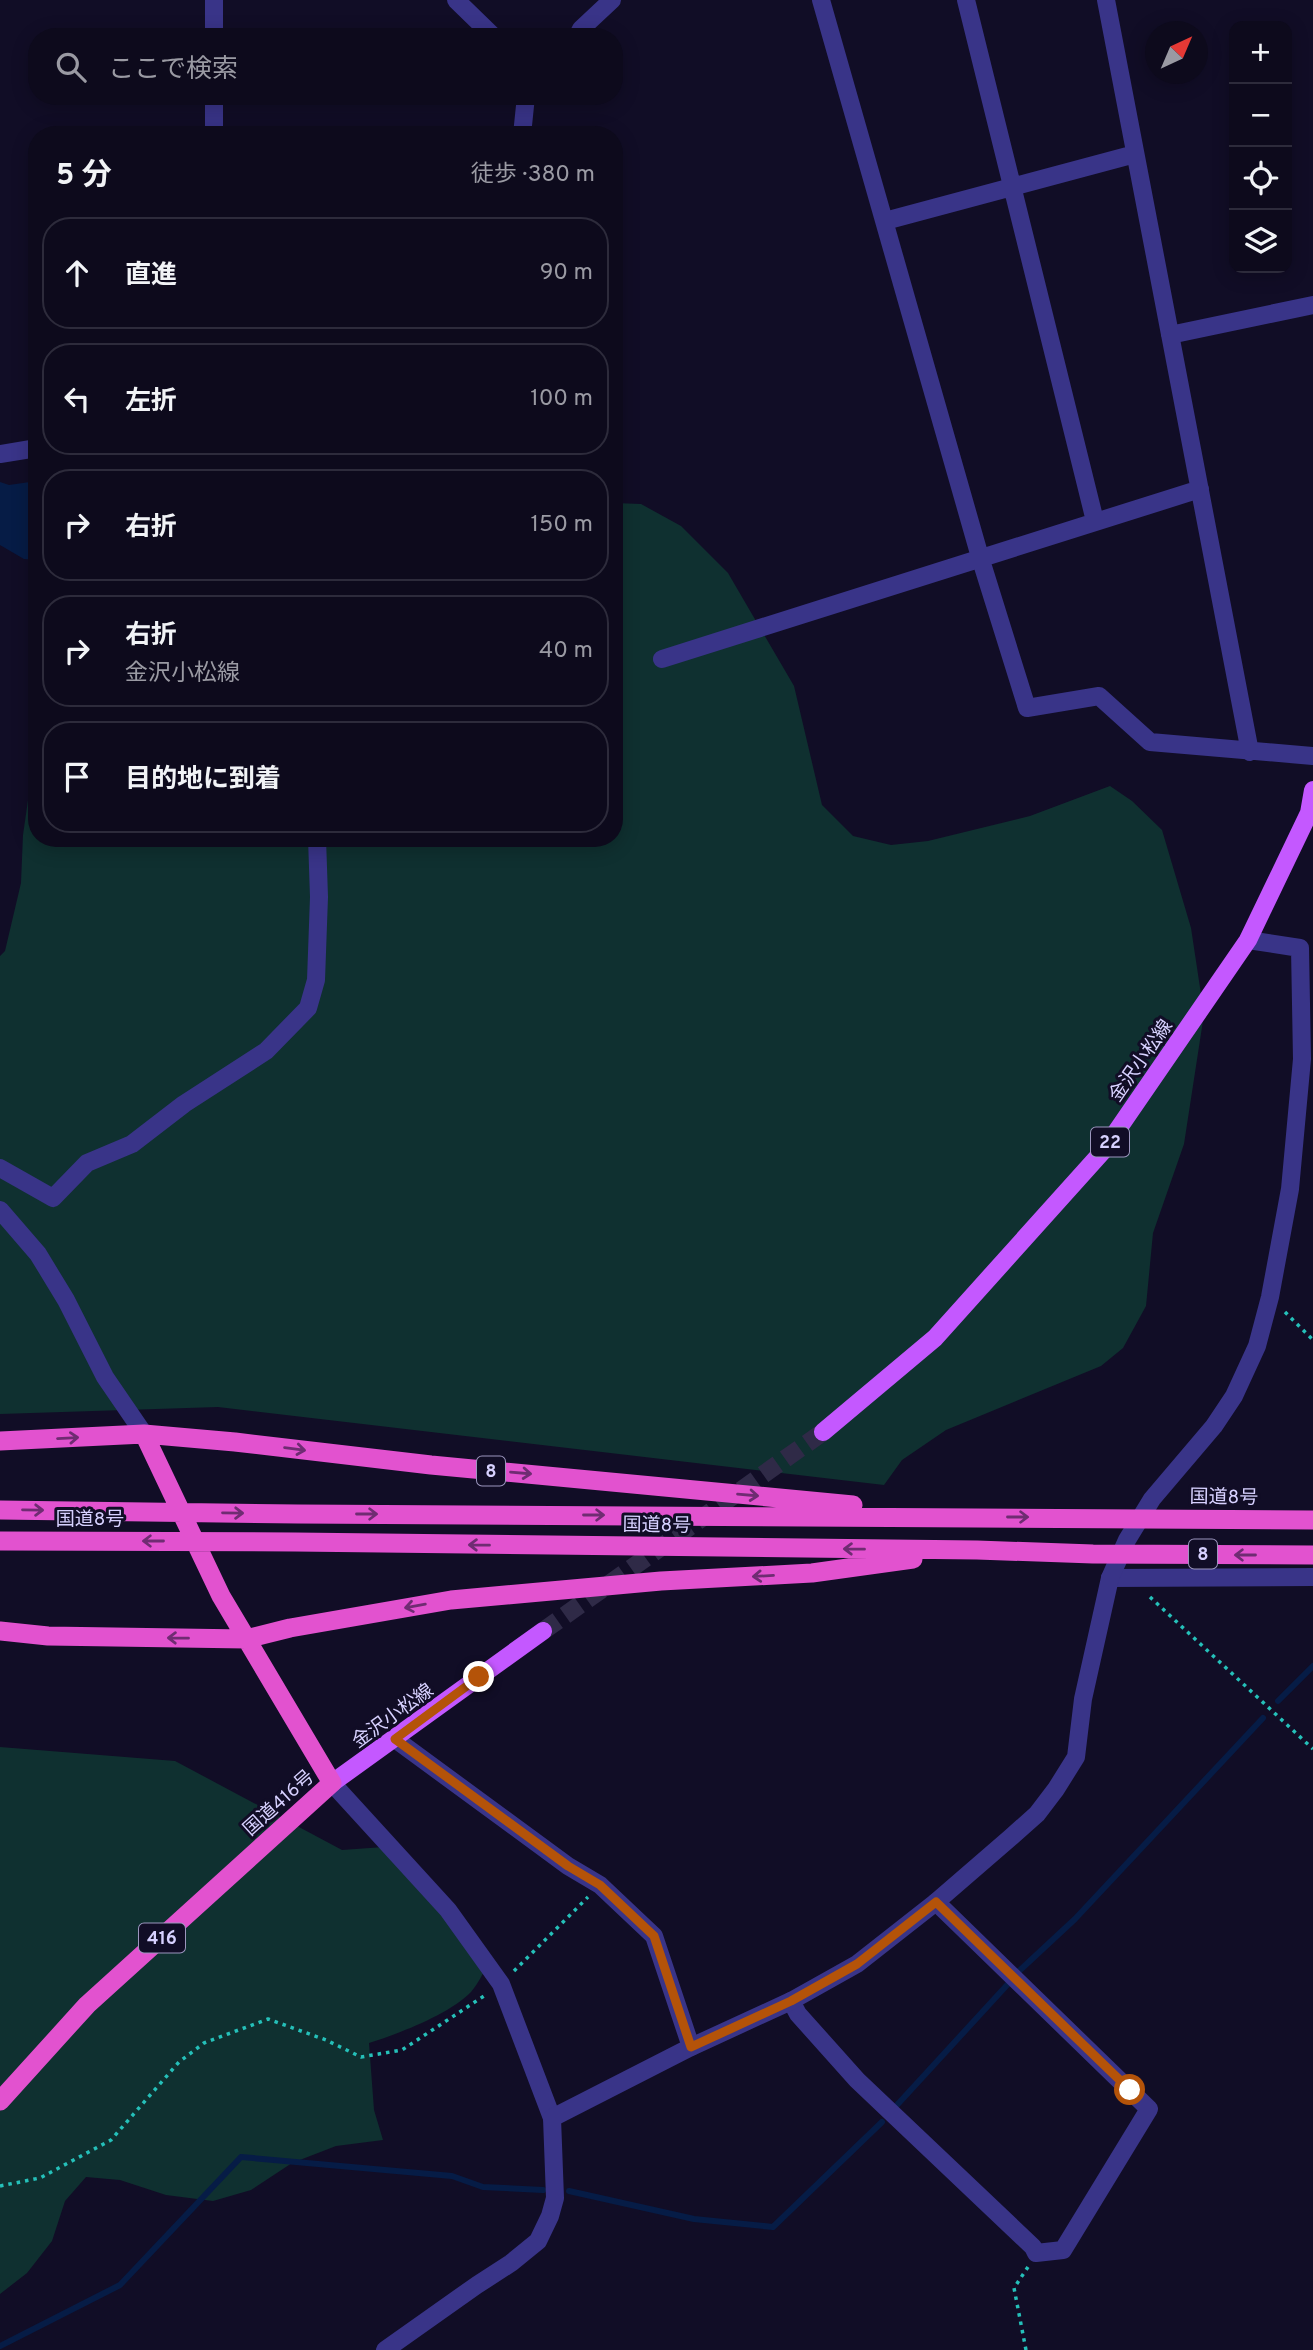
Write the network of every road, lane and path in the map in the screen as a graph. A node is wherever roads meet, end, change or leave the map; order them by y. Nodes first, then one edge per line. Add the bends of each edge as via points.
1 (214, 0) edge
2 (456, 0) edge
3 (612, 0) edge
4 (821, 0) edge
5 (966, 0) edge
6 (1106, 0) edge
7 (214, 28) edge
8 (485, 28) edge
9 (582, 28) edge
10 (214, 105) edge
11 (525, 105) edge
12 (214, 126) edge
13 (523, 126) edge
14 (1135, 153) junction
15 (1012, 187) junction
16 (885, 221) junction
17 (1313, 305) edge
18 (1170, 335) junction
19 (28, 449) edge
20 (0, 454) edge
21 (1200, 489) junction
22 (1095, 521) junction
23 (981, 557) junction
24 (662, 659) dead end
25 (1250, 752) junction
26 (1313, 757) edge
27 (1313, 790) edge
28 (317, 847) edge
29 (1248, 940) junction
30 (0, 1168) edge
31 (0, 1210) edge
32 (1270, 1297) junction
33 (1313, 1340) edge
34 (823, 1432) tunnel mouth
35 (144, 1434) junction
36 (0, 1441) edge
37 (0, 1510) edge
38 (981, 1517) junction
39 (1313, 1520) edge
40 (0, 1541) edge
41 (977, 1550) junction
42 (1313, 1555) edge
43 (1313, 1577) edge
44 (1110, 1578) junction
45 (1130, 1578) junction
46 (0, 1631) edge
47 (543, 1631) tunnel mouth
48 (246, 1639) junction
49 (395, 1739) junction
50 (1313, 1749) edge
51 (332, 1783) junction
52 (600, 1885) junction
53 (936, 1902) junction
54 (500, 1984) junction
55 (791, 2001) junction
56 (691, 2047) junction
57 (0, 2101) edge
58 (552, 2118) junction
59 (0, 2186) edge
60 (1036, 2253) junction
61 (385, 2350) edge
62 (1026, 2350) edge

1 - 7 street
2 - 8 street
3 - 9 street
4 - 16 street
5 - 15 street
6 - 14 street
10 - 12 street
11 - 13 street
14 - 15 street
14 - 18 street
15 - 16 street
15 - 22 street
16 - 23 street
17 - 18 street
18 - 21 street
19 - 20 street
21 - 22 street
21 - 25 street
22 - 23 street
23 - 24 street
23 - 25 street via 1027,708 1099,696 1150,743
25 - 26 street
27 - 29 main road, 金沢小松線 / 22 via 1309,813
28 - 30 street via 316,980 307,1008 275,1042 132,1144 87,1163 53,1198
29 - 32 street via 1300,948 1302,1059 1290,1189
29 - 34 main road, 金沢小松線 / 22 via 1103,1151 935,1338
31 - 35 street via 38,1254 105,1377
32 - 33 path
32 - 44 street via 1257,1346 1234,1396 1152,1499
36 -> 35 highway, 8
35 -> 38 highway, 8
35 - 48 highway, 国道416号
37 -> 38 highway, 国道8号 / 8
38 -> 39 highway, 国道8号 / 8
41 -> 40 highway, 国道8号 / 8
42 -> 41 highway, 国道8号 / 8
41 -> 48 highway, 8 via 812,1573 451,1600
43 - 45 street
44 - 45 street
44 - 53 street via 1083,1699 1076,1757 1037,1814
45 - 50 path
48 -> 46 highway, 8
47 - 49 main road, 金沢小松線
48 - 51 highway, 国道416号
49 - 51 main road, 金沢小松線
49 - 52 street
51 - 54 street via 447,1910
51 - 57 highway, 国道416号 / 416 via 87,2005
52 - 54 path
52 - 56 street via 654,1936
53 - 55 street via 857,1964
53 - 60 street via 1149,2109 1063,2250
54 - 58 street
54 - 59 path via 402,2050 361,2057 268,2019 204,2043 178,2062 111,2140 40,2178
55 - 56 street
55 - 60 street via 857,2080
56 - 58 street
58 - 61 street via 555,2198 538,2241
60 - 62 path via 1014,2288

